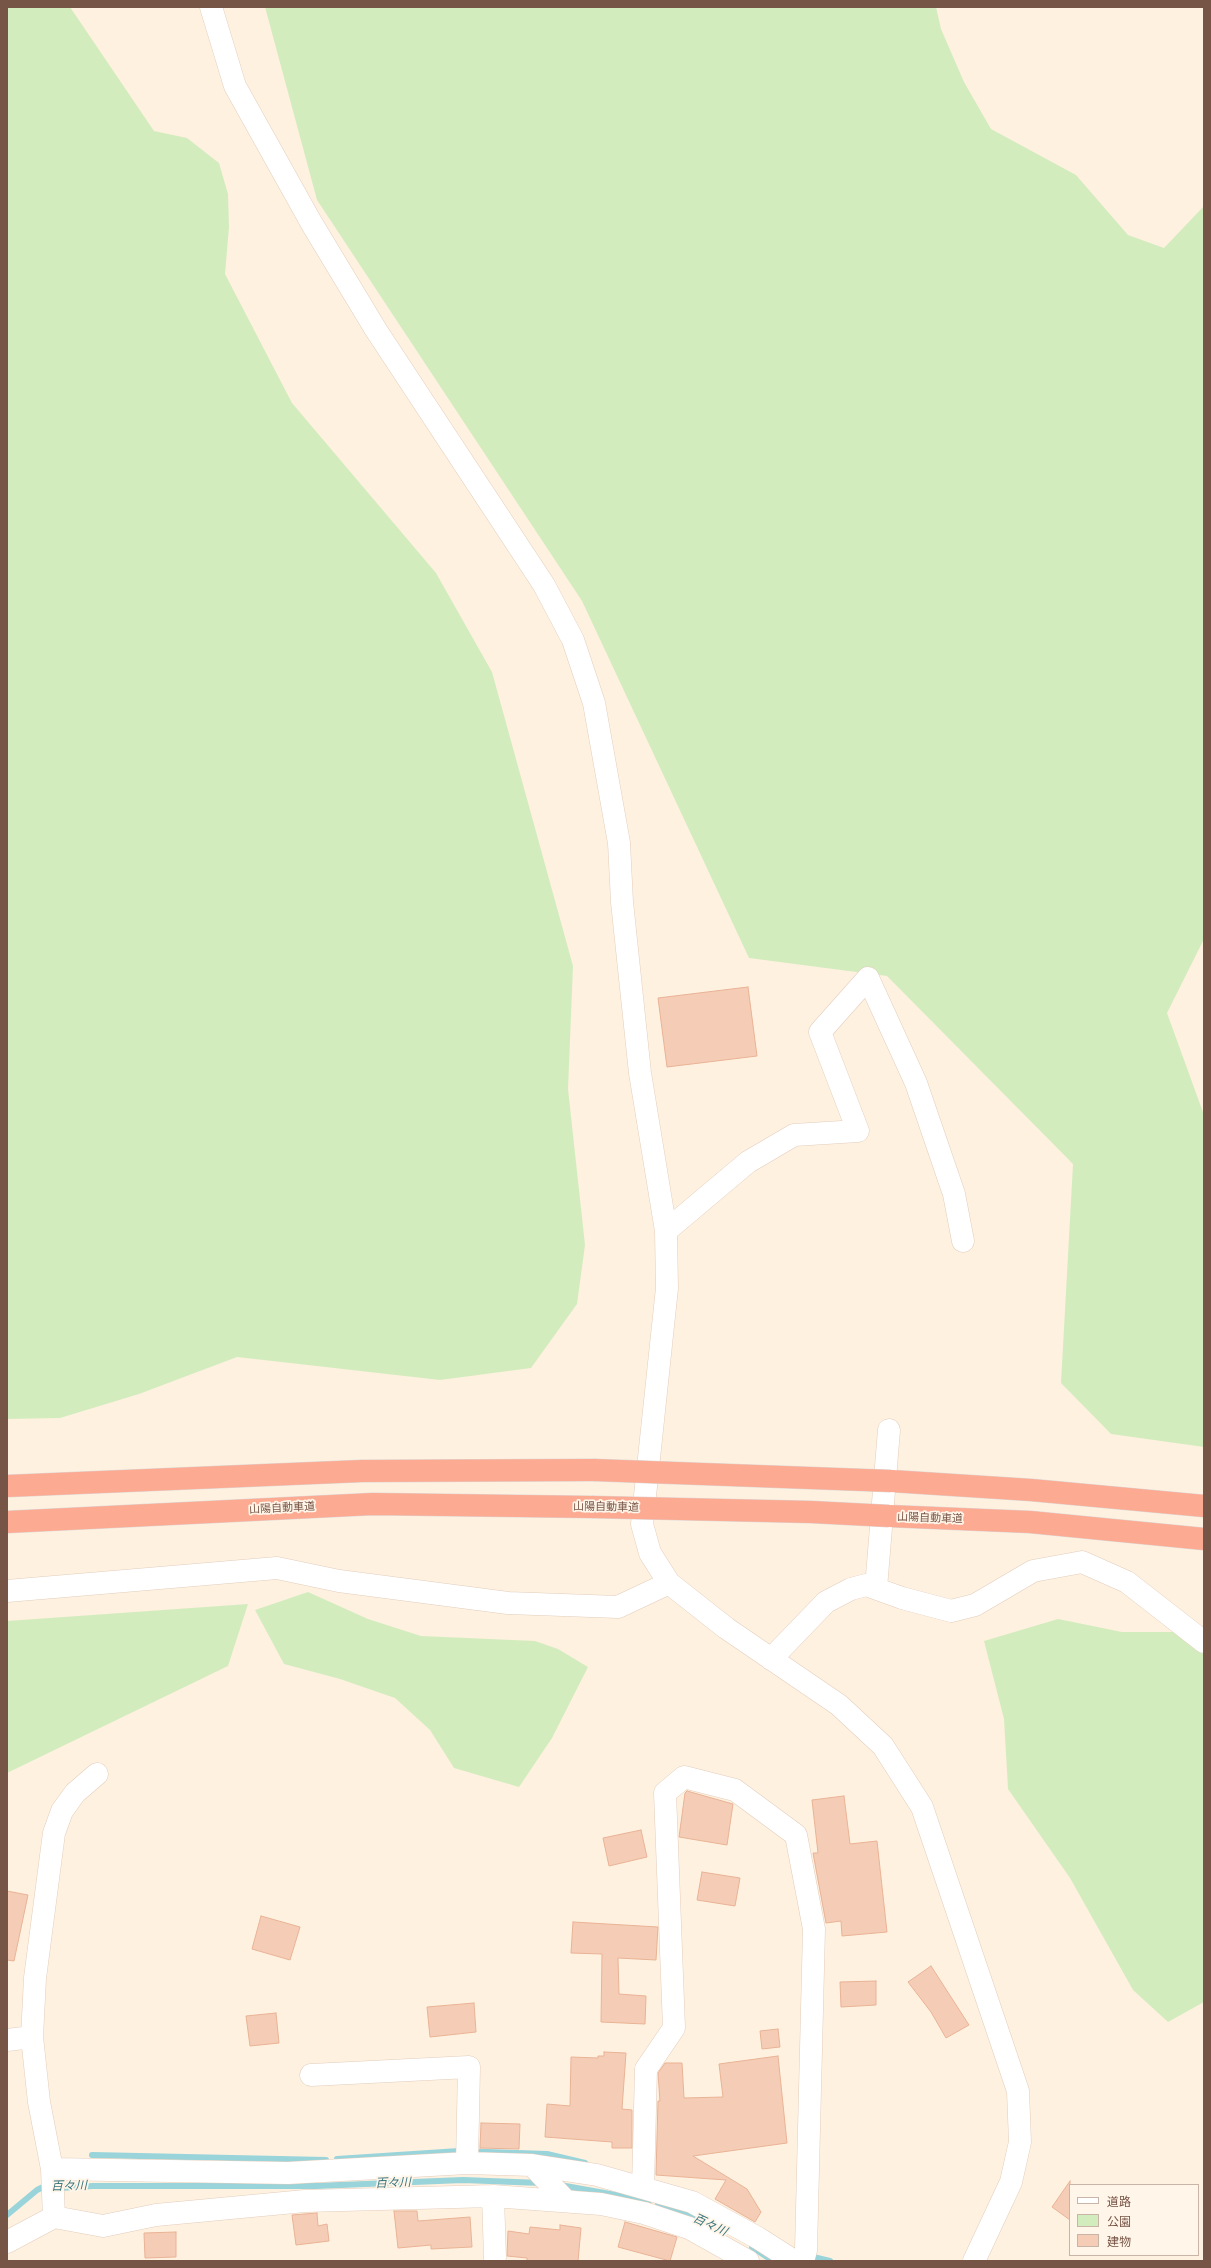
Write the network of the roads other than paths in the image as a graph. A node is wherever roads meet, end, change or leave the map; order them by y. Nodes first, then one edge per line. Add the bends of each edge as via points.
1 (211, 7) edge
2 (666, 1231) junction
3 (963, 1241) dead end
4 (889, 1430) dead end
5 (7, 1486) edge
6 (1204, 1506) edge
7 (7, 1522) edge
8 (1204, 1540) edge
9 (669, 1583) junction
10 (876, 1588) junction
11 (7, 1591) edge
12 (1204, 1642) edge
13 (771, 1658) junction
14 (97, 1774) dead end
15 (32, 2037) junction
16 (7, 2040) edge
17 (311, 2075) dead end
18 (467, 2155) junction
19 (536, 2168) junction
20 (52, 2171) junction
21 (306, 2173) junction
22 (643, 2181) junction
23 (493, 2196) junction
24 (564, 2199) junction
25 (305, 2201) junction
26 (54, 2207) junction
27 (7, 2242) edge
28 (802, 2257) edge
29 (495, 2258) dead end
30 (748, 2261) edge
31 (974, 2261) edge

1 - 2 street via 235,86 312,224 376,330 544,586 573,640 594,703 619,843 622,902 640,1073
2 - 3 street via 748,1162 788,1138 794,1135 858,1131 820,1032 868,978 916,1083 954,1194
2 - 9 street via 667,1288 642,1524 650,1553
4 - 10 street
5 - 6 highway, bridge via 362,1471 594,1470 891,1481 1031,1490
7 - 8 highway, 山陽自動車道, bridge via 373,1504 592,1507 811,1512 1030,1522
9 - 11 street via 618,1607 508,1603 339,1581 277,1568
9 - 13 street via 726,1628
10 - 12 street via 951,1611 975,1605 1033,1571 1082,1562 1127,1582
10 - 13 street via 866,1585 851,1589 826,1602
13 - 31 street via 839,1705 883,1746 922,1807 1018,2091 1020,2142 1011,2182
14 - 15 street via 75,1793 62,1811 54,1834 35,1978
15 - 16 street
15 - 20 street via 39,2102
17 - 18 street via 469,2067
18 - 19 street
18 - 21 street
19 - 22 street
19 - 24 street
20 - 21 street
20 - 26 street
21 - 25 street
22 - 28 street via 692,2202 758,2238
22 - 28 street via 646,2069 674,2028 665,1793 684,1776 735,1790 796,1835 814,1929
23 - 24 street
23 - 25 street
23 - 29 street
24 - 30 street via 601,2204 689,2228
25 - 26 street via 156,2215 103,2226
26 - 27 street

